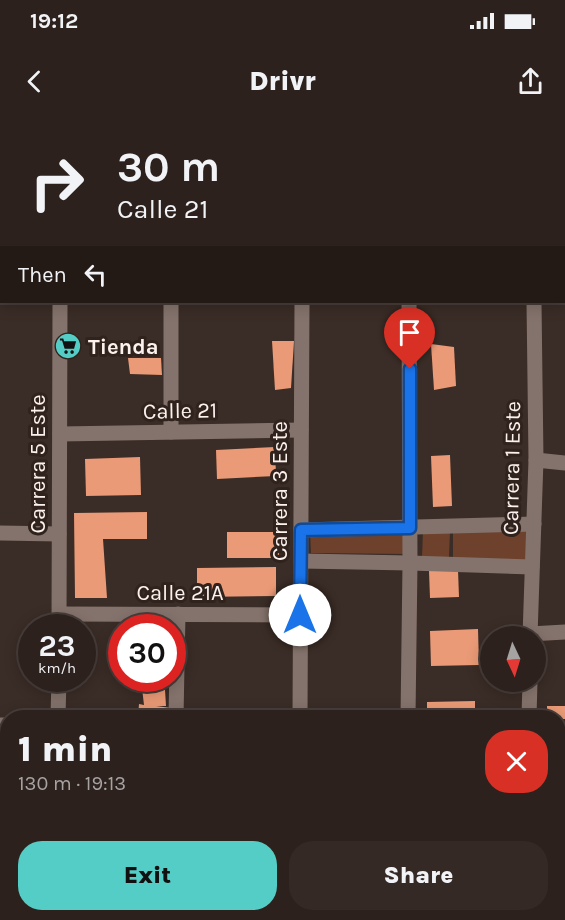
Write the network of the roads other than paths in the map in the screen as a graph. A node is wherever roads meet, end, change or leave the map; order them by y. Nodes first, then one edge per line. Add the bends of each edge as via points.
1 (60, 303) edge
2 (171, 303) edge
3 (302, 303) edge
4 (409, 303) edge
5 (534, 303) edge
6 (301, 430) junction
7 (171, 432) junction
8 (60, 434) junction
9 (536, 460) junction
10 (565, 463) edge
11 (534, 524) junction
12 (410, 528) junction
13 (301, 530) junction
14 (0, 533) edge
15 (59, 534) junction
16 (301, 561) junction
17 (410, 563) junction
18 (532, 567) junction
19 (59, 614) edge
20 (186, 614) edge
21 (300, 615) junction
22 (530, 626) edge
23 (565, 632) edge
24 (546, 634) edge
25 (58, 692) edge
26 (176, 692) edge
27 (530, 692) edge
28 (58, 710) edge
29 (176, 710) edge
30 (300, 710) edge
31 (408, 710) edge
32 (529, 710) edge

1 - 8 street, Carrera 5 Este
2 - 7 street
3 - 6 street, Carrera 3 Este
4 - 12 street
5 - 9 street, Carrera 1 Este
6 - 7 street, Calle 21
6 - 13 street, Carrera 3 Este
7 - 8 street, Calle 21
8 - 15 street, Carrera 5 Este
9 - 10 street
9 - 11 street, Carrera 1 Este
11 - 12 street
11 - 18 street, Carrera 1 Este
12 - 13 street
12 - 17 street
13 - 16 street, Carrera 3 Este
14 - 15 street
15 - 19 street, Carrera 5 Este
16 - 17 street
16 - 21 street, Carrera 3 Este
17 - 18 street
17 - 31 street
18 - 22 street, Carrera 1 Este
20 - 21 street, Calle 21A
21 - 30 street, Carrera 3 Este
23 - 24 street
25 - 28 street
26 - 29 street
27 - 32 street

